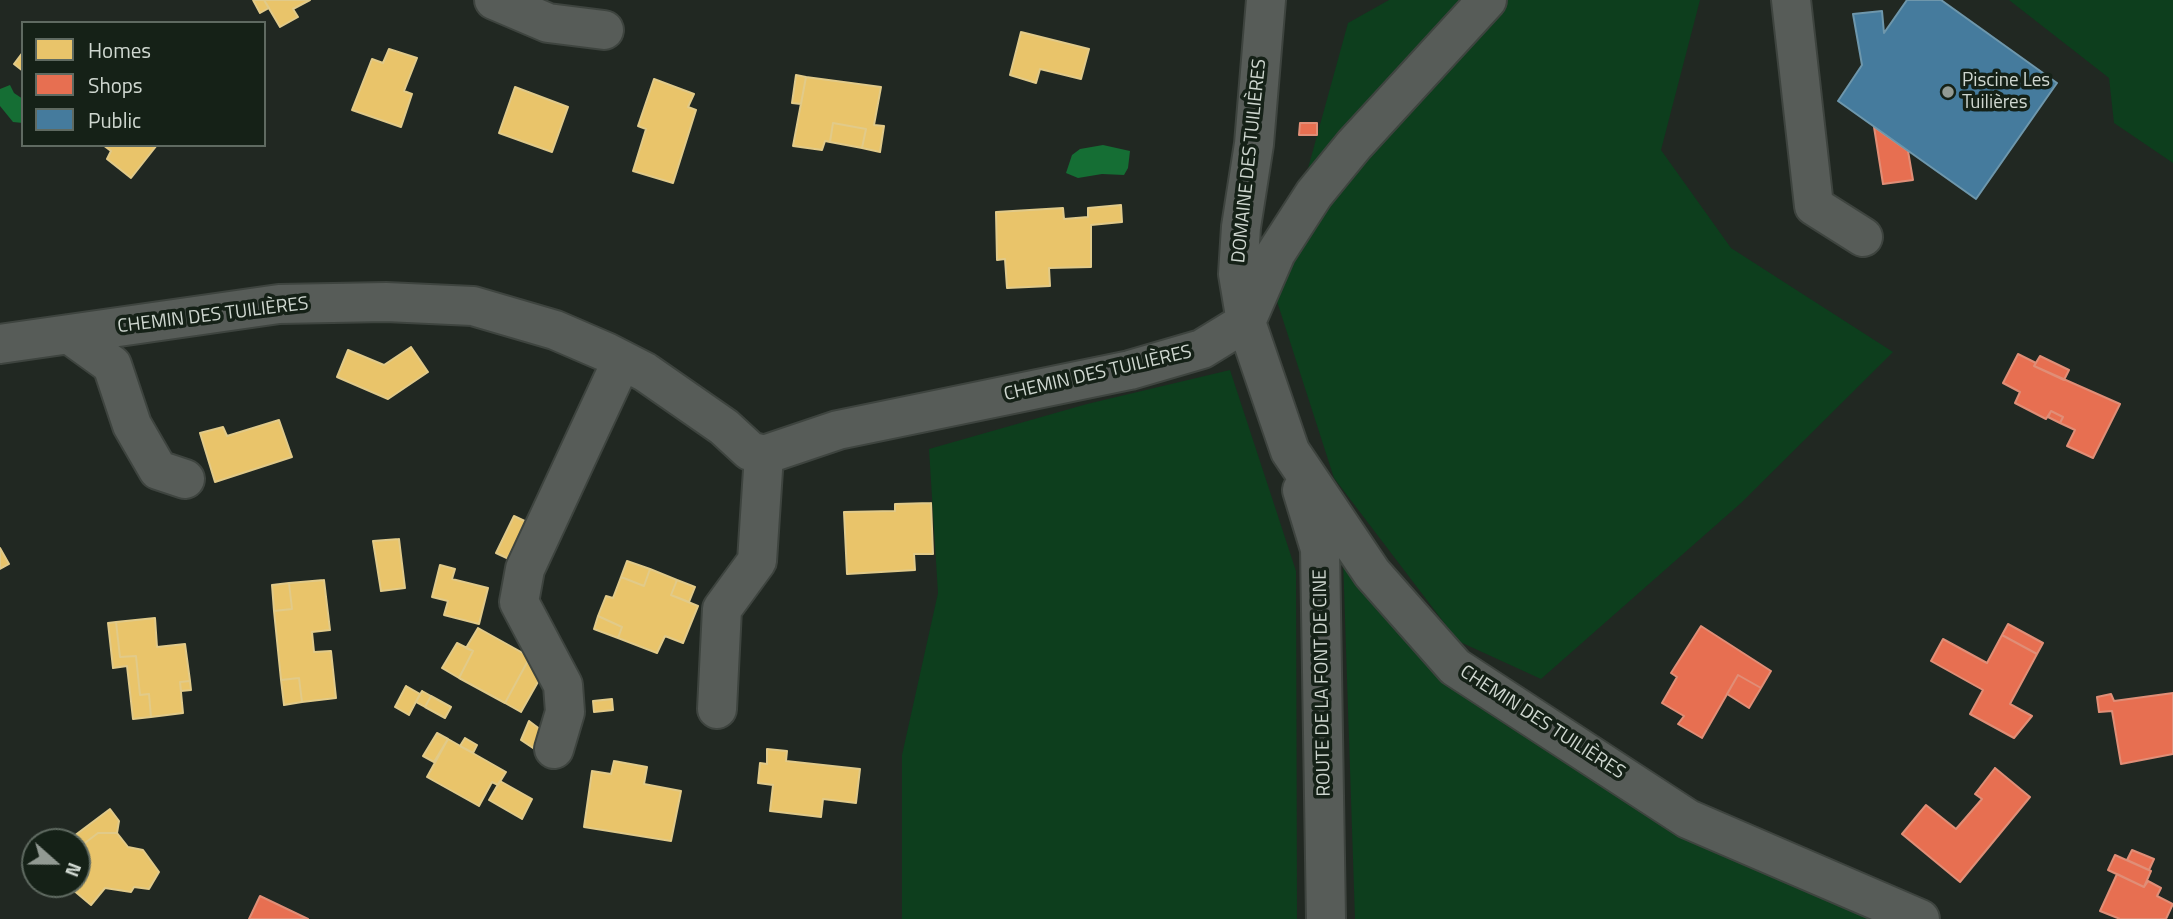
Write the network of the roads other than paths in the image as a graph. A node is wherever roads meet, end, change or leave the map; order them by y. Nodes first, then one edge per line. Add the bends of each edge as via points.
1 (494, 0) edge
2 (1266, 0) edge
3 (1487, 0) edge
4 (1791, 0) edge
5 (604, 30) dead end
6 (1863, 237) dead end
7 (1246, 322) junction
8 (69, 334) junction
9 (0, 344) edge
10 (622, 360) junction
11 (1290, 451) junction
12 (764, 455) junction
13 (185, 480) dead end
14 (717, 709) dead end
15 (554, 749) dead end
16 (1326, 919) edge
17 (1920, 919) edge

1 - 5 street via 548,23
2 - 7 street, DOMAINE DES TUILIÈRES via 1238,274
3 - 7 street via 1314,194 1276,253
4 - 6 street via 1814,206
7 - 11 street, CHEMIN DES TUILIÈRES
7 - 12 street, CHEMIN DES TUILIÈRES via 1202,349 1130,370 838,430
8 - 9 street, CHEMIN DES TUILIÈRES
8 - 10 street, CHEMIN DES TUILIÈRES via 279,304 473,306 555,330
8 - 13 street via 112,365 132,425 158,470
10 - 12 street, CHEMIN DES TUILIÈRES via 724,428 750,451
10 - 15 street via 525,569 519,602 563,685 565,712
11 - 16 street, ROUTE DE LA FONT DE CINE via 1320,549
11 - 17 street, CHEMIN DES TUILIÈRES via 1372,573 1455,667 1688,819
12 - 14 street via 757,561 722,609

